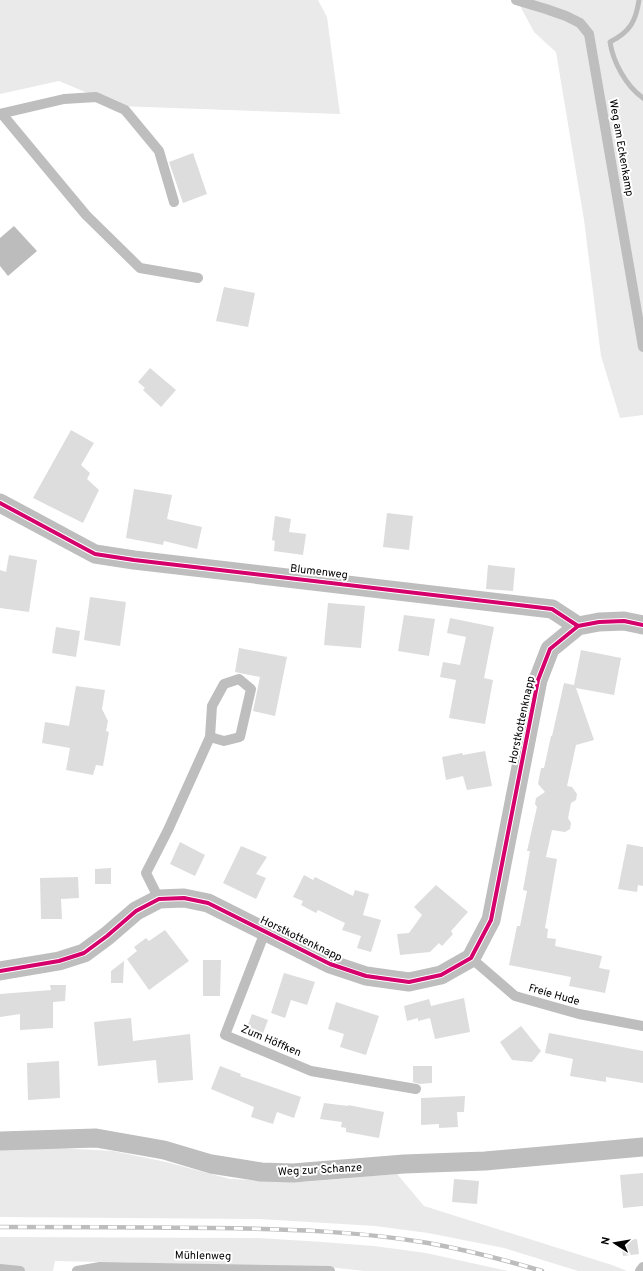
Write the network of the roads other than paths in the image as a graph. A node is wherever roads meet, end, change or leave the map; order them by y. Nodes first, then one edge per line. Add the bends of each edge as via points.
1 (516, 0) edge
2 (1, 114) edge
3 (174, 202) dead end
4 (198, 278) dead end
5 (643, 347) edge
6 (0, 503) edge
7 (643, 625) edge
8 (578, 626) junction
9 (210, 738) junction
10 (159, 899) junction
11 (265, 932) junction
12 (471, 958) junction
13 (0, 971) edge
14 (643, 1026) edge
15 (416, 1089) dead end
16 (0, 1141) edge
17 (643, 1147) edge
18 (643, 1267) edge
19 (0, 1269) edge
20 (20, 1271) edge
21 (77, 1271) edge
22 (330, 1271) edge
23 (640, 1271) edge

1 - 5 lane, Weg am Eckenkamp via 566,16 580,23 589,34
2 - 3 lane via 64,99 96,97 125,110 159,151
2 - 4 lane via 86,215 140,268
6 - 8 street, Blumenweg via 95,554 552,609
7 - 8 street via 624,621
8 - 12 street, Horstkottenknapp via 550,649 538,680 492,920
9 - 9 lane via 212,706 224,684 239,679 251,689 240,737 224,741
9 - 10 lane via 146,872
10 - 11 street, Horstkottenknapp via 184,898 208,903
10 - 13 street, Horstkottenknapp via 136,911 84,953 58,961
11 - 12 street, Horstkottenknapp via 330,964 366,976 409,982 441,975
11 - 15 lane, Zum Höffken via 225,1034 311,1071
12 - 14 lane, Freie Hude via 516,996 579,1014
16 - 17 street, Weg zur Schanze via 96,1138 164,1150 211,1164 261,1172 293,1173 404,1164 485,1161
18 - 23 lane
19 - 20 lane
21 - 22 lane, Mühlenweg via 100,1267

